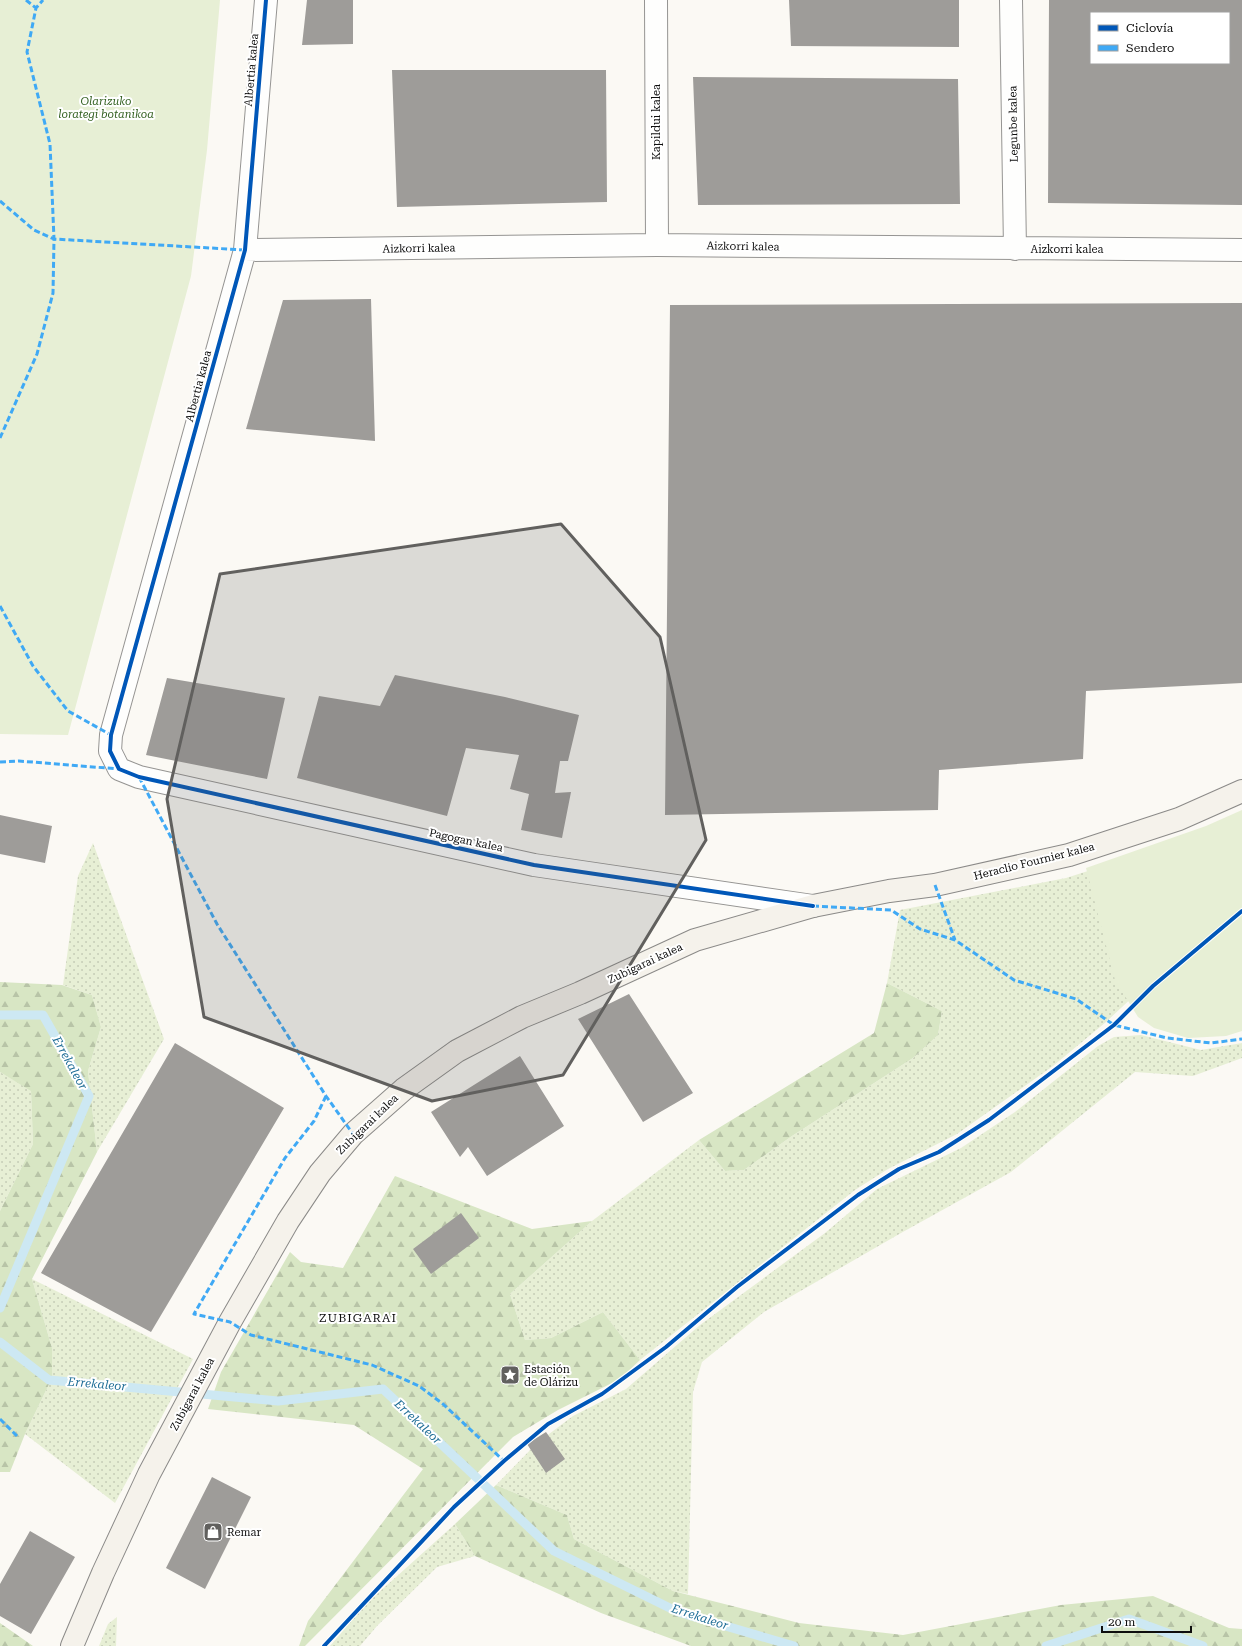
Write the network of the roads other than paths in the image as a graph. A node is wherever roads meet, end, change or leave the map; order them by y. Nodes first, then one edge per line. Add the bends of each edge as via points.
1 (266, 0) edge
2 (656, 0) edge
3 (1011, 0) edge
4 (657, 245) junction
5 (1015, 249) junction
6 (245, 250) junction
7 (1242, 250) edge
8 (119, 769) joint
9 (1242, 791) edge
10 (889, 891) joint
11 (813, 906) junction
12 (72, 1646) edge

1 - 6 street, Albertia kalea
2 - 4 street, Kapildui kalea
3 - 5 street, Legunbe kalea
4 - 5 street, Aizkorri kalea
4 - 6 street, Aizkorri kalea
5 - 7 street, Aizkorri kalea
6 - 8 street, Albertia kalea via 112,735 110,750
8 - 11 street, Pagogan kalea via 140,777 534,864
9 - 10 main road, Heraclio Fournier kalea via 1179,819 1069,855 935,885
10 - 11 main road, Zubigarai kalea
11 - 12 main road, Zubigarai kalea via 696,940 522,1017 457,1051 404,1089 354,1134 320,1172 288,1221 230,1322 149,1474

